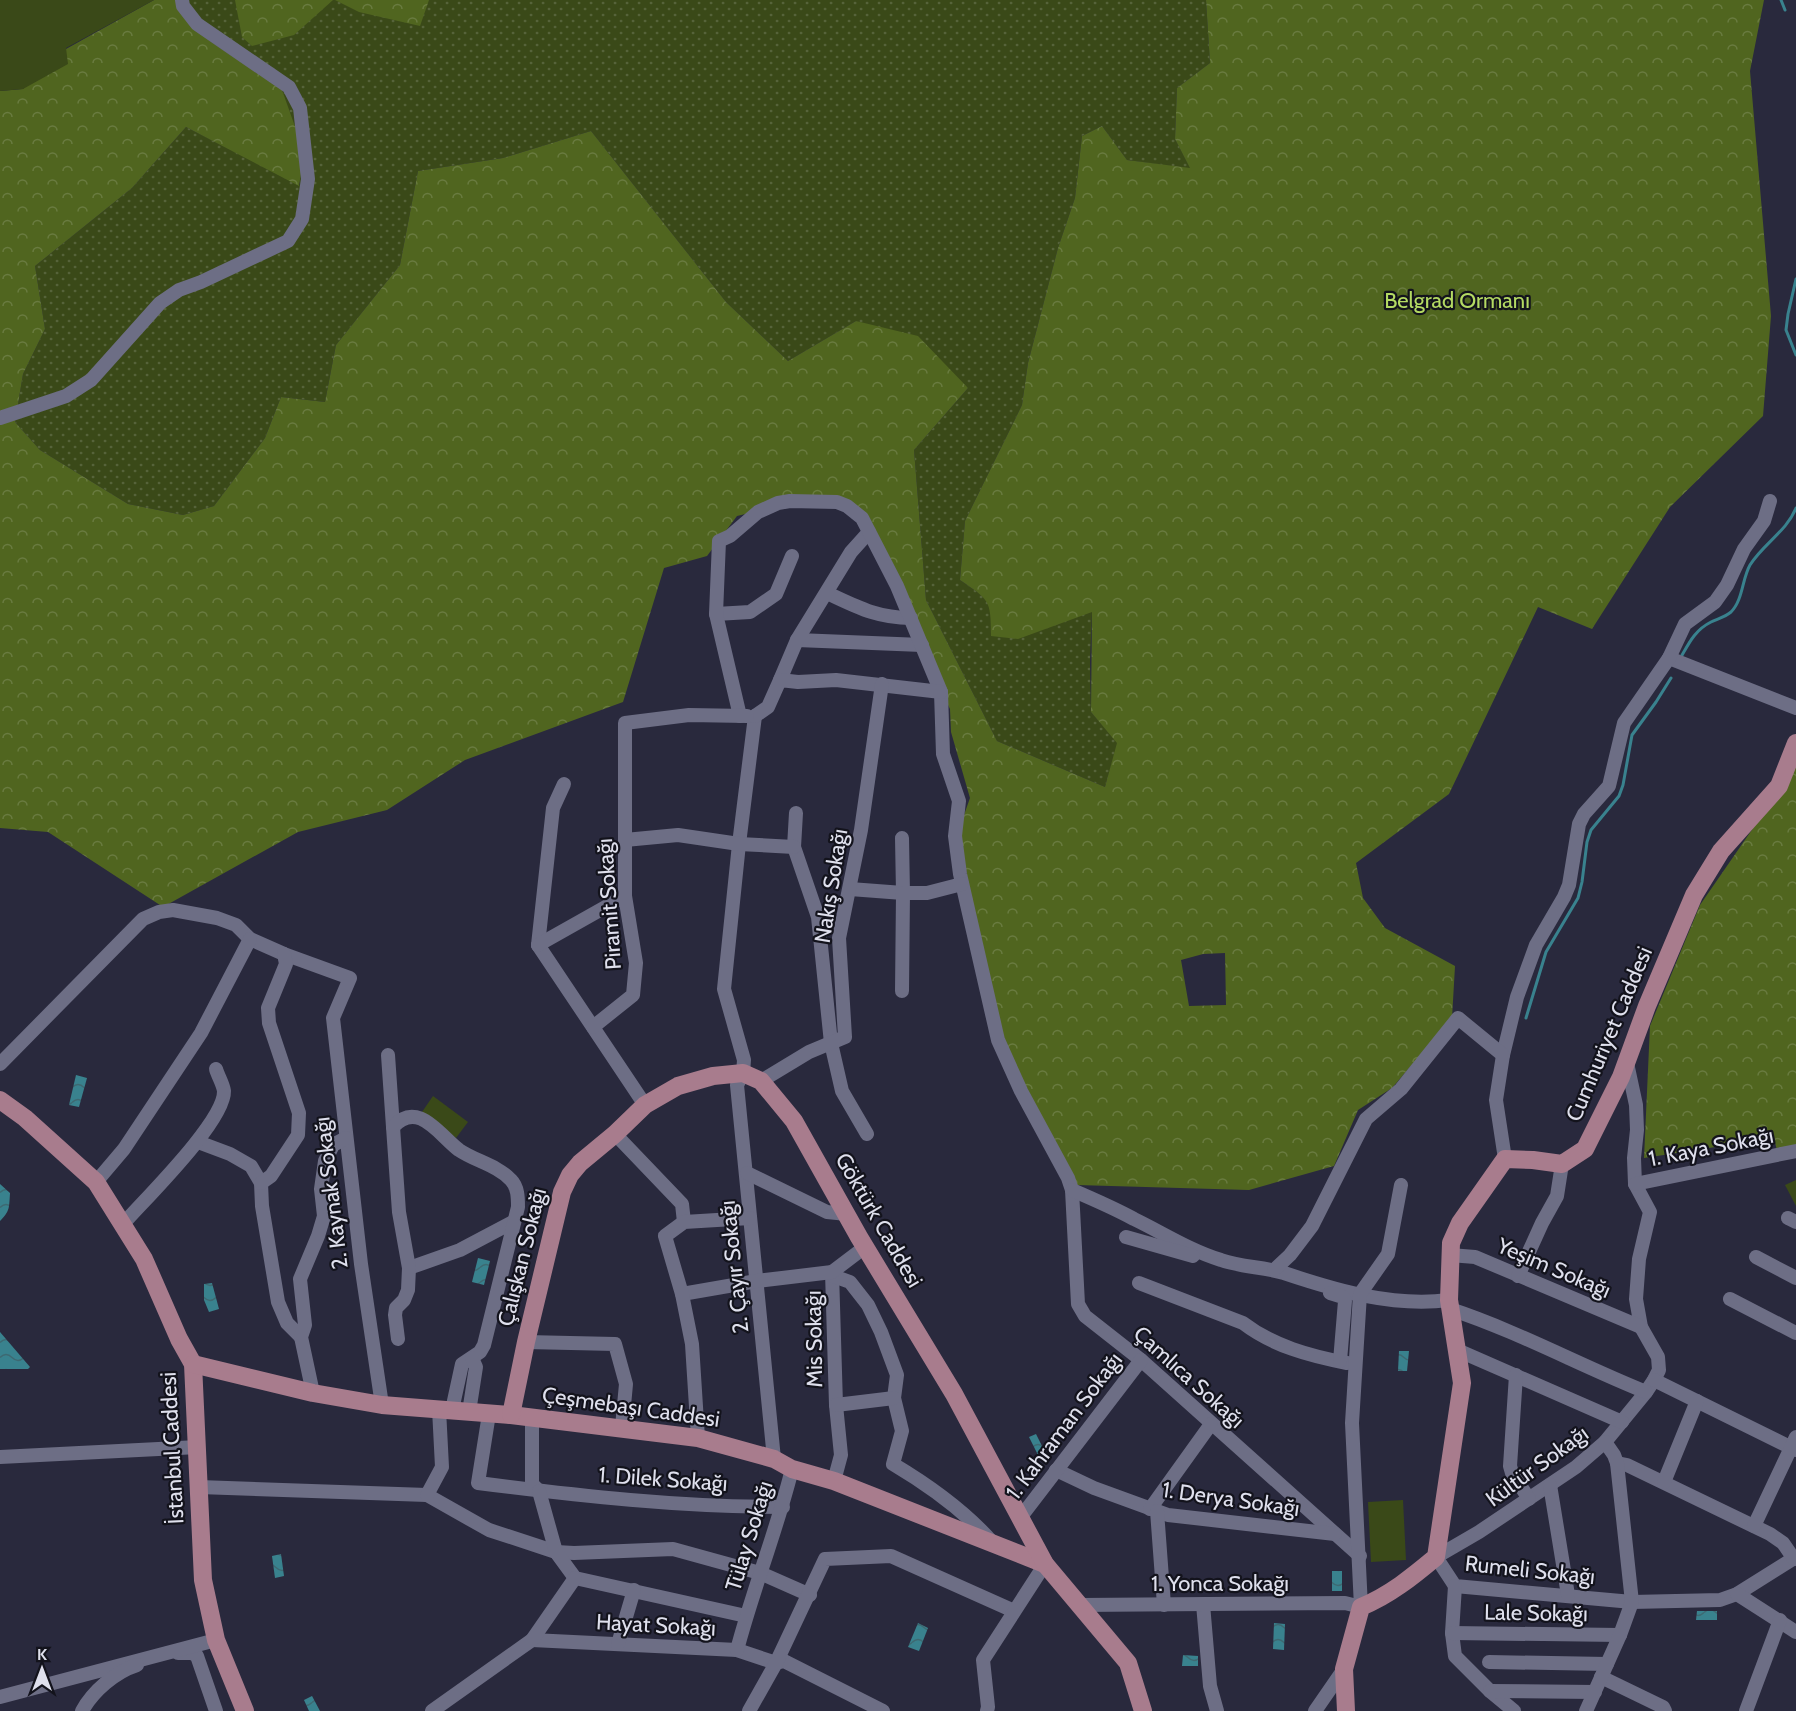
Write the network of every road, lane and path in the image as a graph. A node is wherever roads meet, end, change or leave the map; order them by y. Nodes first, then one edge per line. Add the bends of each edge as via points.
1 (182, 0) edge
2 (0, 418) edge
3 (1770, 501) dead end
4 (869, 532) junction
5 (792, 556) dead end
6 (826, 593) junction
7 (716, 614) junction
8 (911, 618) junction
9 (796, 640) junction
10 (922, 645) junction
11 (1669, 658) junction
12 (780, 680) junction
13 (882, 684) junction
14 (941, 692) junction
15 (1796, 708) edge
16 (740, 716) junction
17 (755, 716) junction
18 (1796, 743) edge
19 (564, 784) dead end
20 (796, 813) dead end
21 (902, 838) dead end
22 (625, 840) junction
23 (739, 844) junction
24 (794, 847) junction
25 (962, 884) junction
26 (850, 889) junction
27 (903, 893) junction
28 (625, 896) junction
29 (249, 939) junction
30 (538, 945) junction
31 (284, 954) junction
32 (902, 991) dead end
33 (593, 1027) junction
34 (831, 1043) junction
35 (1503, 1055) junction
36 (388, 1056) dead end
37 (1626, 1063) junction
38 (0, 1064) edge
39 (216, 1069) dead end
40 (743, 1073) junction
41 (761, 1081) junction
42 (0, 1101) edge
43 (645, 1105) junction
44 (393, 1127) junction
45 (615, 1134) junction
46 (867, 1134) dead end
47 (346, 1138) junction
48 (198, 1142) junction
49 (1796, 1151) edge
50 (1505, 1159) junction
51 (1562, 1164) junction
52 (747, 1173) junction
53 (96, 1182) junction
54 (261, 1183) junction
55 (1635, 1184) junction
56 (1401, 1185) dead end
57 (1072, 1190) junction
58 (847, 1214) junction
59 (750, 1218) junction
60 (513, 1222) junction
61 (684, 1222) junction
62 (123, 1223) junction
63 (1126, 1237) dead end
64 (865, 1246) junction
65 (1450, 1255) junction
66 (1756, 1257) dead end
67 (409, 1268) junction
68 (1274, 1270) junction
69 (832, 1274) junction
70 (1518, 1276) junction
71 (1796, 1278) edge
72 (757, 1281) junction
73 (1139, 1282) dead end
74 (682, 1294) junction
75 (1360, 1294) junction
76 (1730, 1299) dead end
77 (1450, 1305) junction
78 (1641, 1327) junction
79 (1796, 1333) edge
80 (301, 1337) junction
81 (398, 1339) dead end
82 (526, 1342) junction
83 (1457, 1350) junction
84 (1141, 1360) junction
85 (1340, 1361) junction
86 (194, 1364) junction
87 (1355, 1364) junction
88 (1516, 1375) junction
89 (1654, 1380) junction
90 (1647, 1392) junction
91 (313, 1393) junction
92 (894, 1398) junction
93 (1697, 1401) junction
94 (382, 1405) junction
95 (836, 1405) junction
96 (453, 1411) junction
97 (489, 1414) junction
98 (511, 1415) junction
99 (532, 1417) junction
100 (1622, 1422) junction
101 (1211, 1424) junction
102 (622, 1427) junction
103 (698, 1438) junction
104 (1605, 1442) junction
105 (1794, 1445) edge
106 (198, 1447) junction
107 (0, 1457) edge
108 (774, 1459) junction
109 (1617, 1463) junction
110 (792, 1469) junction
111 (1056, 1470) junction
112 (834, 1481) junction
113 (1664, 1482) junction
114 (1550, 1485) junction
115 (199, 1487) junction
116 (539, 1491) junction
117 (427, 1495) junction
118 (1530, 1498) junction
119 (783, 1507) junction
120 (1153, 1510) junction
121 (1020, 1518) junction
122 (1754, 1526) junction
123 (1335, 1534) junction
124 (995, 1545) junction
125 (556, 1552) junction
126 (1360, 1556) junction
127 (1436, 1557) junction
128 (1795, 1558) edge
129 (1045, 1564) junction
130 (760, 1574) junction
131 (575, 1578) junction
132 (1455, 1586) junction
133 (634, 1590) junction
134 (1737, 1594) junction
135 (810, 1595) junction
136 (1569, 1595) junction
137 (1632, 1602) junction
138 (1203, 1604) junction
139 (1079, 1605) junction
140 (1164, 1605) junction
141 (1360, 1607) junction
142 (1014, 1611) junction
143 (746, 1616) junction
144 (1780, 1620) junction
145 (1796, 1632) edge
146 (1452, 1633) junction
147 (1620, 1635) junction
148 (216, 1640) junction
149 (532, 1640) junction
150 (618, 1644) junction
151 (737, 1650) junction
152 (1489, 1662) dead end
153 (776, 1663) junction
154 (1607, 1664) junction
155 (1344, 1669) junction
156 (230, 1673) junction
157 (1601, 1677) junction
158 (206, 1682) junction
159 (1490, 1691) junction
160 (1595, 1692) junction
161 (0, 1697) edge
162 (82, 1711) edge
163 (216, 1711) edge
164 (245, 1711) edge
165 (432, 1711) edge
166 (749, 1711) edge
167 (883, 1711) edge
168 (987, 1711) edge
169 (1143, 1711) edge
170 (1217, 1711) edge
171 (1315, 1711) edge
172 (1346, 1711) edge
173 (1514, 1711) edge
174 (1586, 1711) edge
175 (1665, 1711) edge
176 (1746, 1711) edge

1 - 2 street via 197,24 290,87 300,108 308,179 302,219 288,241 179,290 160,303 91,380 66,396
3 - 11 street via 1764,521 1744,549 1728,585 1715,602 1685,624
4 - 6 street via 851,552
4 - 7 street via 855,511 837,502 790,501 767,507 719,541
4 - 8 street
5 - 7 street via 776,594 750,612
6 - 8 street via 873,614
6 - 9 street
7 - 16 street
8 - 10 street
9 - 10 street
9 - 12 street
10 - 14 street
11 - 15 street
11 - 35 street via 1624,723 1609,786 1579,824 1569,885 1536,945
12 - 13 street
12 - 17 street via 768,707
13 - 14 street
13 - 26 street, Nakış Sokağı
14 - 25 street via 944,754 959,801 955,836
16 - 17 street
16 - 22 street, Piramit Sokağı via 689,715 625,723
17 - 23 street
18 - 37 main road, Cumhuriyet Caddesi via 1779,786 1721,851 1694,895
19 - 30 street via 553,808
20 - 24 street
21 - 27 street
22 - 23 street via 678,835
22 - 28 street, Piramit Sokağı
23 - 24 street
23 - 40 street via 724,989 744,1060
24 - 34 street via 818,917
25 - 27 street via 927,893
25 - 57 street via 998,1040
26 - 27 street
26 - 34 street, Nakış Sokağı via 840,938 845,1036
27 - 32 street
28 - 30 street
28 - 33 street, Piramit Sokağı via 636,963 633,995
29 - 31 street
29 - 38 street via 236,925 217,918 173,910 144,919
29 - 53 street via 201,1033 124,1149
30 - 33 street
31 - 47 street, 2. Kaynak Sokağı via 350,978 333,1018
31 - 54 street via 286,964 268,1008 269,1023 299,1113 298,1135 271,1176
33 - 43 street
34 - 41 street
34 - 46 street via 842,1090
35 - 50 street via 1496,1100
35 - 68 street via 1458,1018 1401,1089 1366,1119 1312,1226
36 - 44 street
37 - 51 main road, Cumhuriyet Caddesi via 1585,1149
37 - 55 street via 1636,1105
39 - 48 street via 224,1091 221,1104
40 - 41 main road, Göktürk Caddesi
40 - 43 main road, Çalışkan Sokağı via 678,1086
40 - 52 street, 2. Çayır Sokağı via 737,1085
41 - 58 main road, Göktürk Caddesi via 794,1121
42 - 53 main road, İstanbul Caddesi via 25,1118
43 - 45 main road, Çalışkan Sokağı
44 - 60 street via 403,1120 422,1119 459,1150 512,1181 518,1192
44 - 67 street via 399,1212
45 - 61 street via 682,1204
45 - 82 main road, Çalışkan Sokağı via 580,1163 562,1192
47 - 80 street via 333,1145 326,1161 321,1189 324,1216 300,1279 304,1325
47 - 94 street, 2. Kaynak Sokağı
48 - 54 street via 251,1166
48 - 62 street
49 - 55 street, 1. Kaya Sokağı
50 - 51 main road
50 - 65 main road via 1460,1223
51 - 70 street via 1557,1196
52 - 58 street via 827,1212
52 - 59 street, 2. Çayır Sokağı
53 - 62 main road, İstanbul Caddesi
54 - 80 street via 278,1302 287,1323
55 - 78 street via 1650,1212 1639,1259 1636,1299
56 - 75 street via 1388,1254
57 - 68 street via 1221,1260
57 - 84 street, Çamlıca Sokağı via 1078,1304 1084,1316
58 - 64 main road, Göktürk Caddesi
59 - 61 street
59 - 72 street, 2. Çayır Sokağı
60 - 67 street via 460,1250
60 - 96 street via 484,1345 462,1364
61 - 74 street via 665,1236
62 - 86 main road, İstanbul Caddesi
63 - 85 street via 1343,1297 1346,1310
64 - 69 street
64 - 121 main road, Göktürk Caddesi via 954,1394
65 - 70 street, Yeşim Sokağı via 1475,1257
65 - 77 main road
66 - 71 street
67 - 81 street via 408,1290 394,1315
68 - 75 street
69 - 72 street
69 - 92 street via 850,1282 868,1305 897,1375
69 - 95 street, Mis Sokağı
70 - 78 street, Yeşim Sokağı
72 - 74 street
72 - 108 street, 2. Çayır Sokağı
73 - 85 street via 1243,1323 1287,1348
74 - 103 street via 692,1344
75 - 77 street
75 - 87 street
76 - 79 street
77 - 83 main road
77 - 90 street
78 - 89 street, Kültür Sokağı via 1658,1357 1659,1370
80 - 91 street
82 - 98 main road, Çalışkan Sokağı
82 - 102 street via 615,1344 626,1384
83 - 88 street
83 - 127 main road via 1462,1383
84 - 101 street, Çamlıca Sokağı
84 - 111 street, 1. Kahraman Sokağı
85 - 87 street
86 - 91 main road, Çeşmebaşı Caddesi
86 - 106 main road, İstanbul Caddesi
87 - 126 street via 1352,1423
88 - 100 street
88 - 118 street via 1509,1459 1512,1473
89 - 90 street, Kültür Sokağı
89 - 93 street
90 - 100 street, Kültür Sokağı
91 - 94 main road, Çeşmebaşı Caddesi
92 - 95 street, Mis Sokağı
92 - 124 street via 902,1431 893,1464 927,1484 974,1521
93 - 105 street
93 - 113 street
94 - 96 main road, Çeşmebaşı Caddesi
95 - 112 street, Mis Sokağı via 841,1455
96 - 97 main road, Çeşmebaşı Caddesi
96 - 117 street via 442,1467
97 - 98 main road, Çeşmebaşı Caddesi
97 - 116 street, 1. Dilek Sokağı via 478,1483
98 - 99 main road, Çeşmebaşı Caddesi
99 - 102 main road, Çeşmebaşı Caddesi
99 - 116 street via 532,1484
100 - 104 street, Kültür Sokağı
101 - 120 street
101 - 123 street, Çamlıca Sokağı
102 - 103 main road, Çeşmebaşı Caddesi
103 - 108 main road, Çeşmebaşı Caddesi
104 - 109 street
104 - 114 street, Kültür Sokağı
105 - 122 street
106 - 107 street
106 - 115 main road, İstanbul Caddesi
108 - 110 main road, Çeşmebaşı Caddesi
109 - 113 street
109 - 137 street
110 - 112 main road, Çeşmebaşı Caddesi
110 - 119 street, Tülay Sokağı
111 - 120 street, 1. Derya Sokağı
111 - 121 street, 1. Kahraman Sokağı
112 - 124 main road, Çeşmebaşı Caddesi
113 - 122 street
114 - 118 street, Kültür Sokağı
114 - 136 street
115 - 117 street
115 - 148 main road, İstanbul Caddesi via 203,1580
116 - 119 street, 1. Dilek Sokağı
116 - 125 street
117 - 125 street via 489,1530
118 - 127 street, Kültür Sokağı
119 - 130 street, Tülay Sokağı
120 - 123 street, 1. Derya Sokağı
120 - 140 street
121 - 129 main road, Göktürk Caddesi
122 - 128 street via 1783,1543
123 - 126 street, Çamlıca Sokağı
124 - 129 main road, Çeşmebaşı Caddesi
125 - 130 street via 673,1549
125 - 131 street
126 - 141 street
127 - 132 street, Rumeli Sokağı
127 - 141 main road via 1405,1583
128 - 134 street, Rumeli Sokağı
129 - 139 main road, Göktürk Caddesi
129 - 142 street
130 - 135 street
130 - 143 street, Tülay Sokağı
131 - 133 street
131 - 149 street
132 - 136 street, Rumeli Sokağı
132 - 146 street
133 - 143 street
133 - 150 street
134 - 137 street, Rumeli Sokağı via 1720,1600
134 - 144 street
135 - 142 street via 825,1559 891,1556
135 - 153 street
136 - 137 street, Rumeli Sokağı
137 - 147 street
138 - 140 street, 1. Yonca Sokağı
138 - 141 street, 1. Yonca Sokağı via 1345,1603
138 - 170 street via 1210,1686
139 - 140 street, 1. Yonca Sokağı
139 - 169 main road, Göktürk Caddesi via 1128,1663
141 - 155 main road
142 - 168 street via 983,1660
143 - 151 street, Tülay Sokağı
144 - 145 street
144 - 176 street
146 - 147 street, Lale Sokağı
146 - 159 street via 1455,1656
147 - 154 street
148 - 156 main road, İstanbul Caddesi
148 - 161 street
149 - 150 street, Hayat Sokağı
149 - 165 street
150 - 151 street, Hayat Sokağı
151 - 153 street, Hayat Sokağı
152 - 154 street
153 - 166 street
153 - 167 street, Hayat Sokağı via 784,1661
154 - 157 street
155 - 171 street
155 - 172 main road
156 - 158 street
156 - 164 main road, İstanbul Caddesi
157 - 160 street
157 - 175 street
158 - 162 street via 197,1656 178,1652 129,1667 104,1684
158 - 163 street
159 - 160 street
159 - 173 street
160 - 174 street

